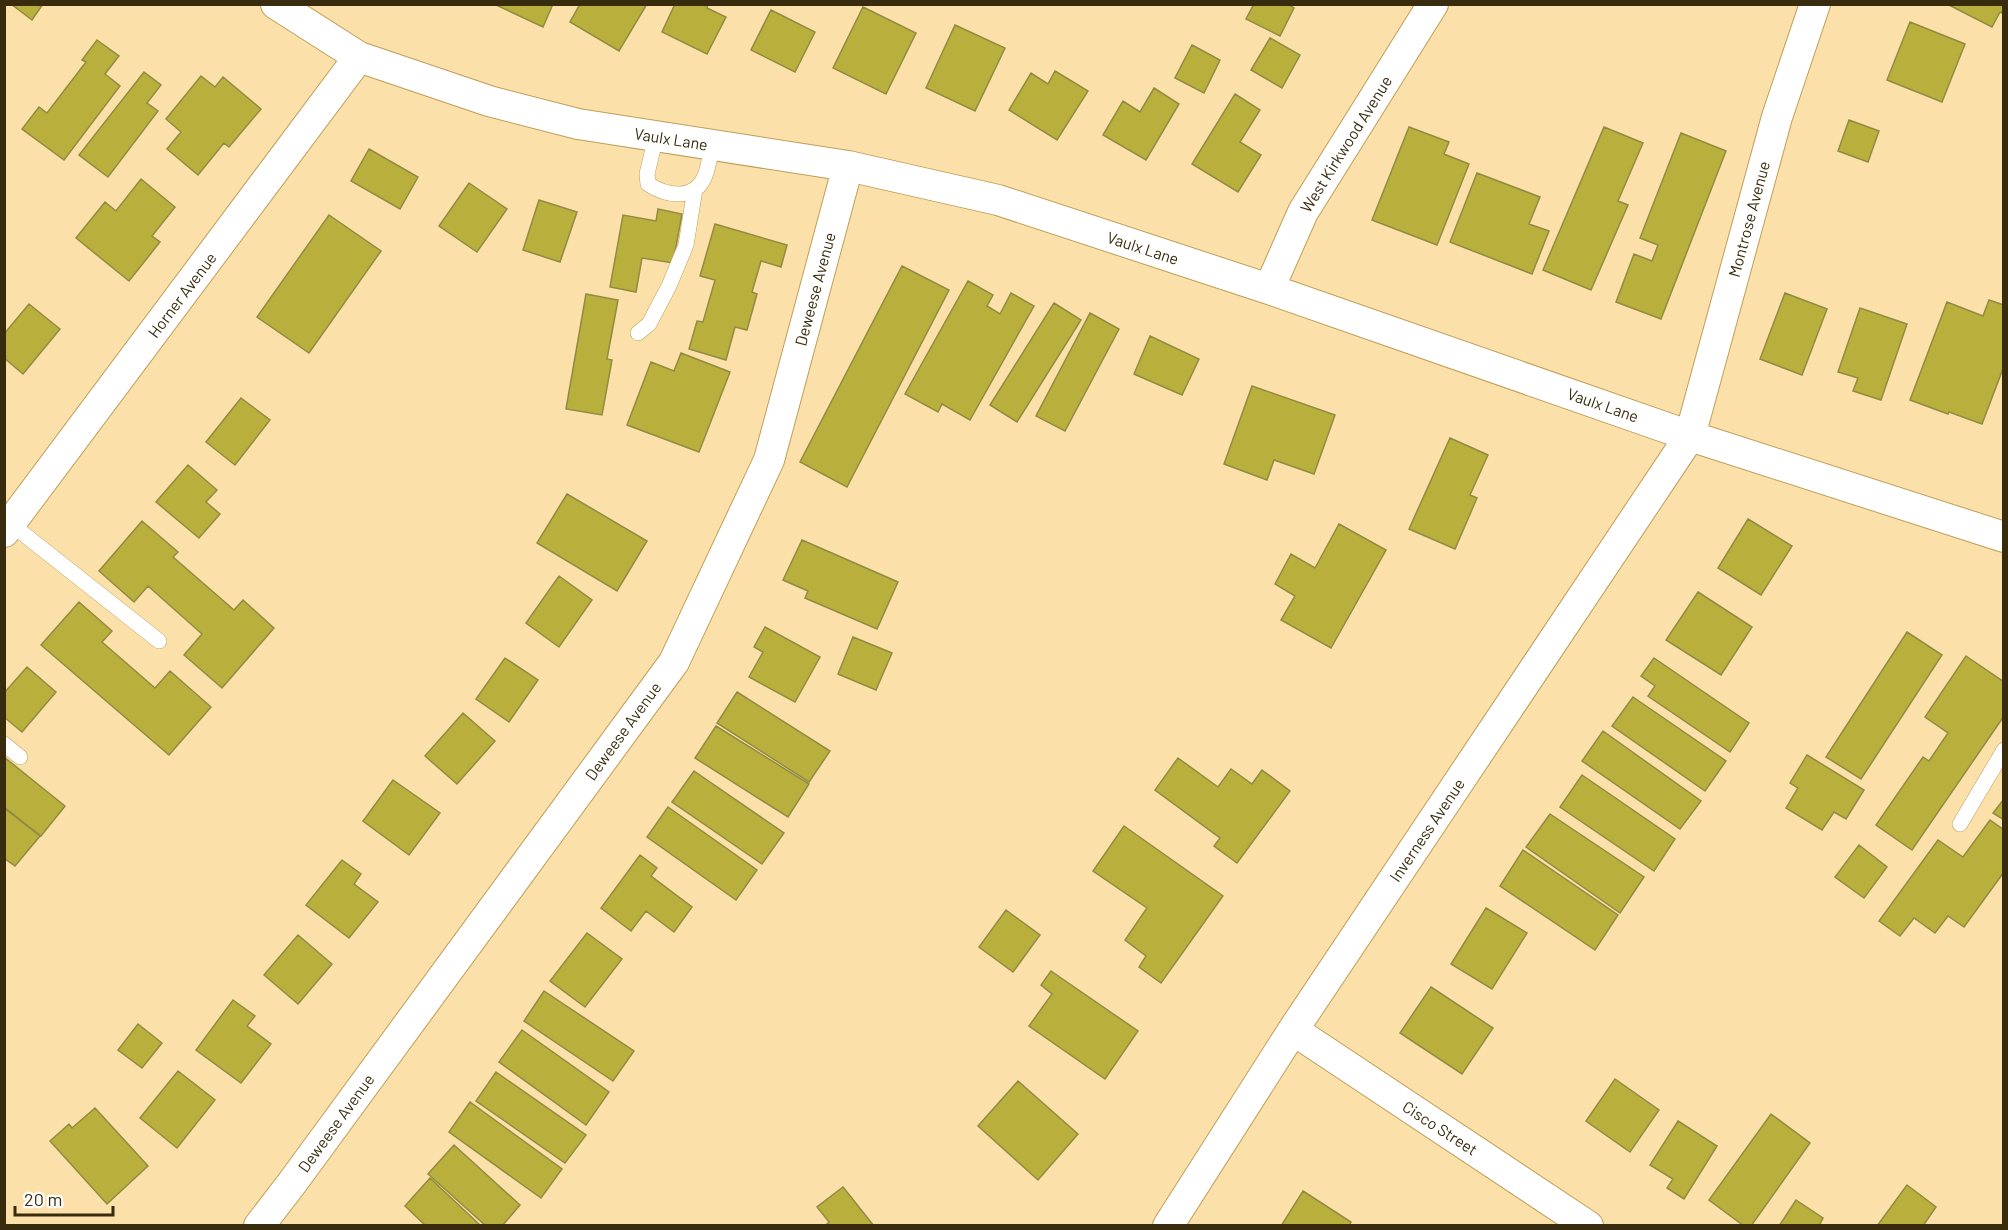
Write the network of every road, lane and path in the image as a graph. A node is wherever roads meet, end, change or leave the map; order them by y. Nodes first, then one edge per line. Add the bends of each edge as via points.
1 (276, 4) edge
2 (1433, 4) edge
3 (1815, 4) edge
4 (359, 57) junction
5 (656, 136) junction
6 (713, 145) junction
7 (848, 165) junction
8 (695, 189) junction
9 (1269, 289) junction
10 (638, 333) dead end
11 (1690, 436) junction
12 (8, 528) edge
13 (2004, 537) edge
14 (159, 641) dead end
15 (4, 744) edge
16 (2004, 750) edge
17 (20, 758) dead end
18 (1960, 824) dead end
19 (1293, 1030) junction
20 (259, 1226) edge
21 (1168, 1226) edge
22 (1588, 1226) edge

1 - 4 street, Vaulx Lane
2 - 9 street, West Kirkwood Avenue via 1303,212
3 - 11 street, Montrose Avenue via 1777,117
4 - 5 street, Vaulx Lane via 489,101 578,124
4 - 12 street, Horner Avenue
5 - 6 street, Vaulx Lane
5 - 8 lane via 648,184 660,192 682,195
6 - 7 street, Vaulx Lane
6 - 8 lane via 706,174
7 - 9 street, Vaulx Lane via 998,200
7 - 20 street, Deweese Avenue via 769,460 674,662
8 - 10 lane via 686,245 649,324
9 - 11 street, Vaulx Lane
11 - 13 street, Vaulx Lane
11 - 19 street, Inverness Avenue
12 - 14 lane
15 - 17 lane
16 - 18 lane
19 - 21 street, Inverness Avenue
19 - 22 street, Cisco Street

